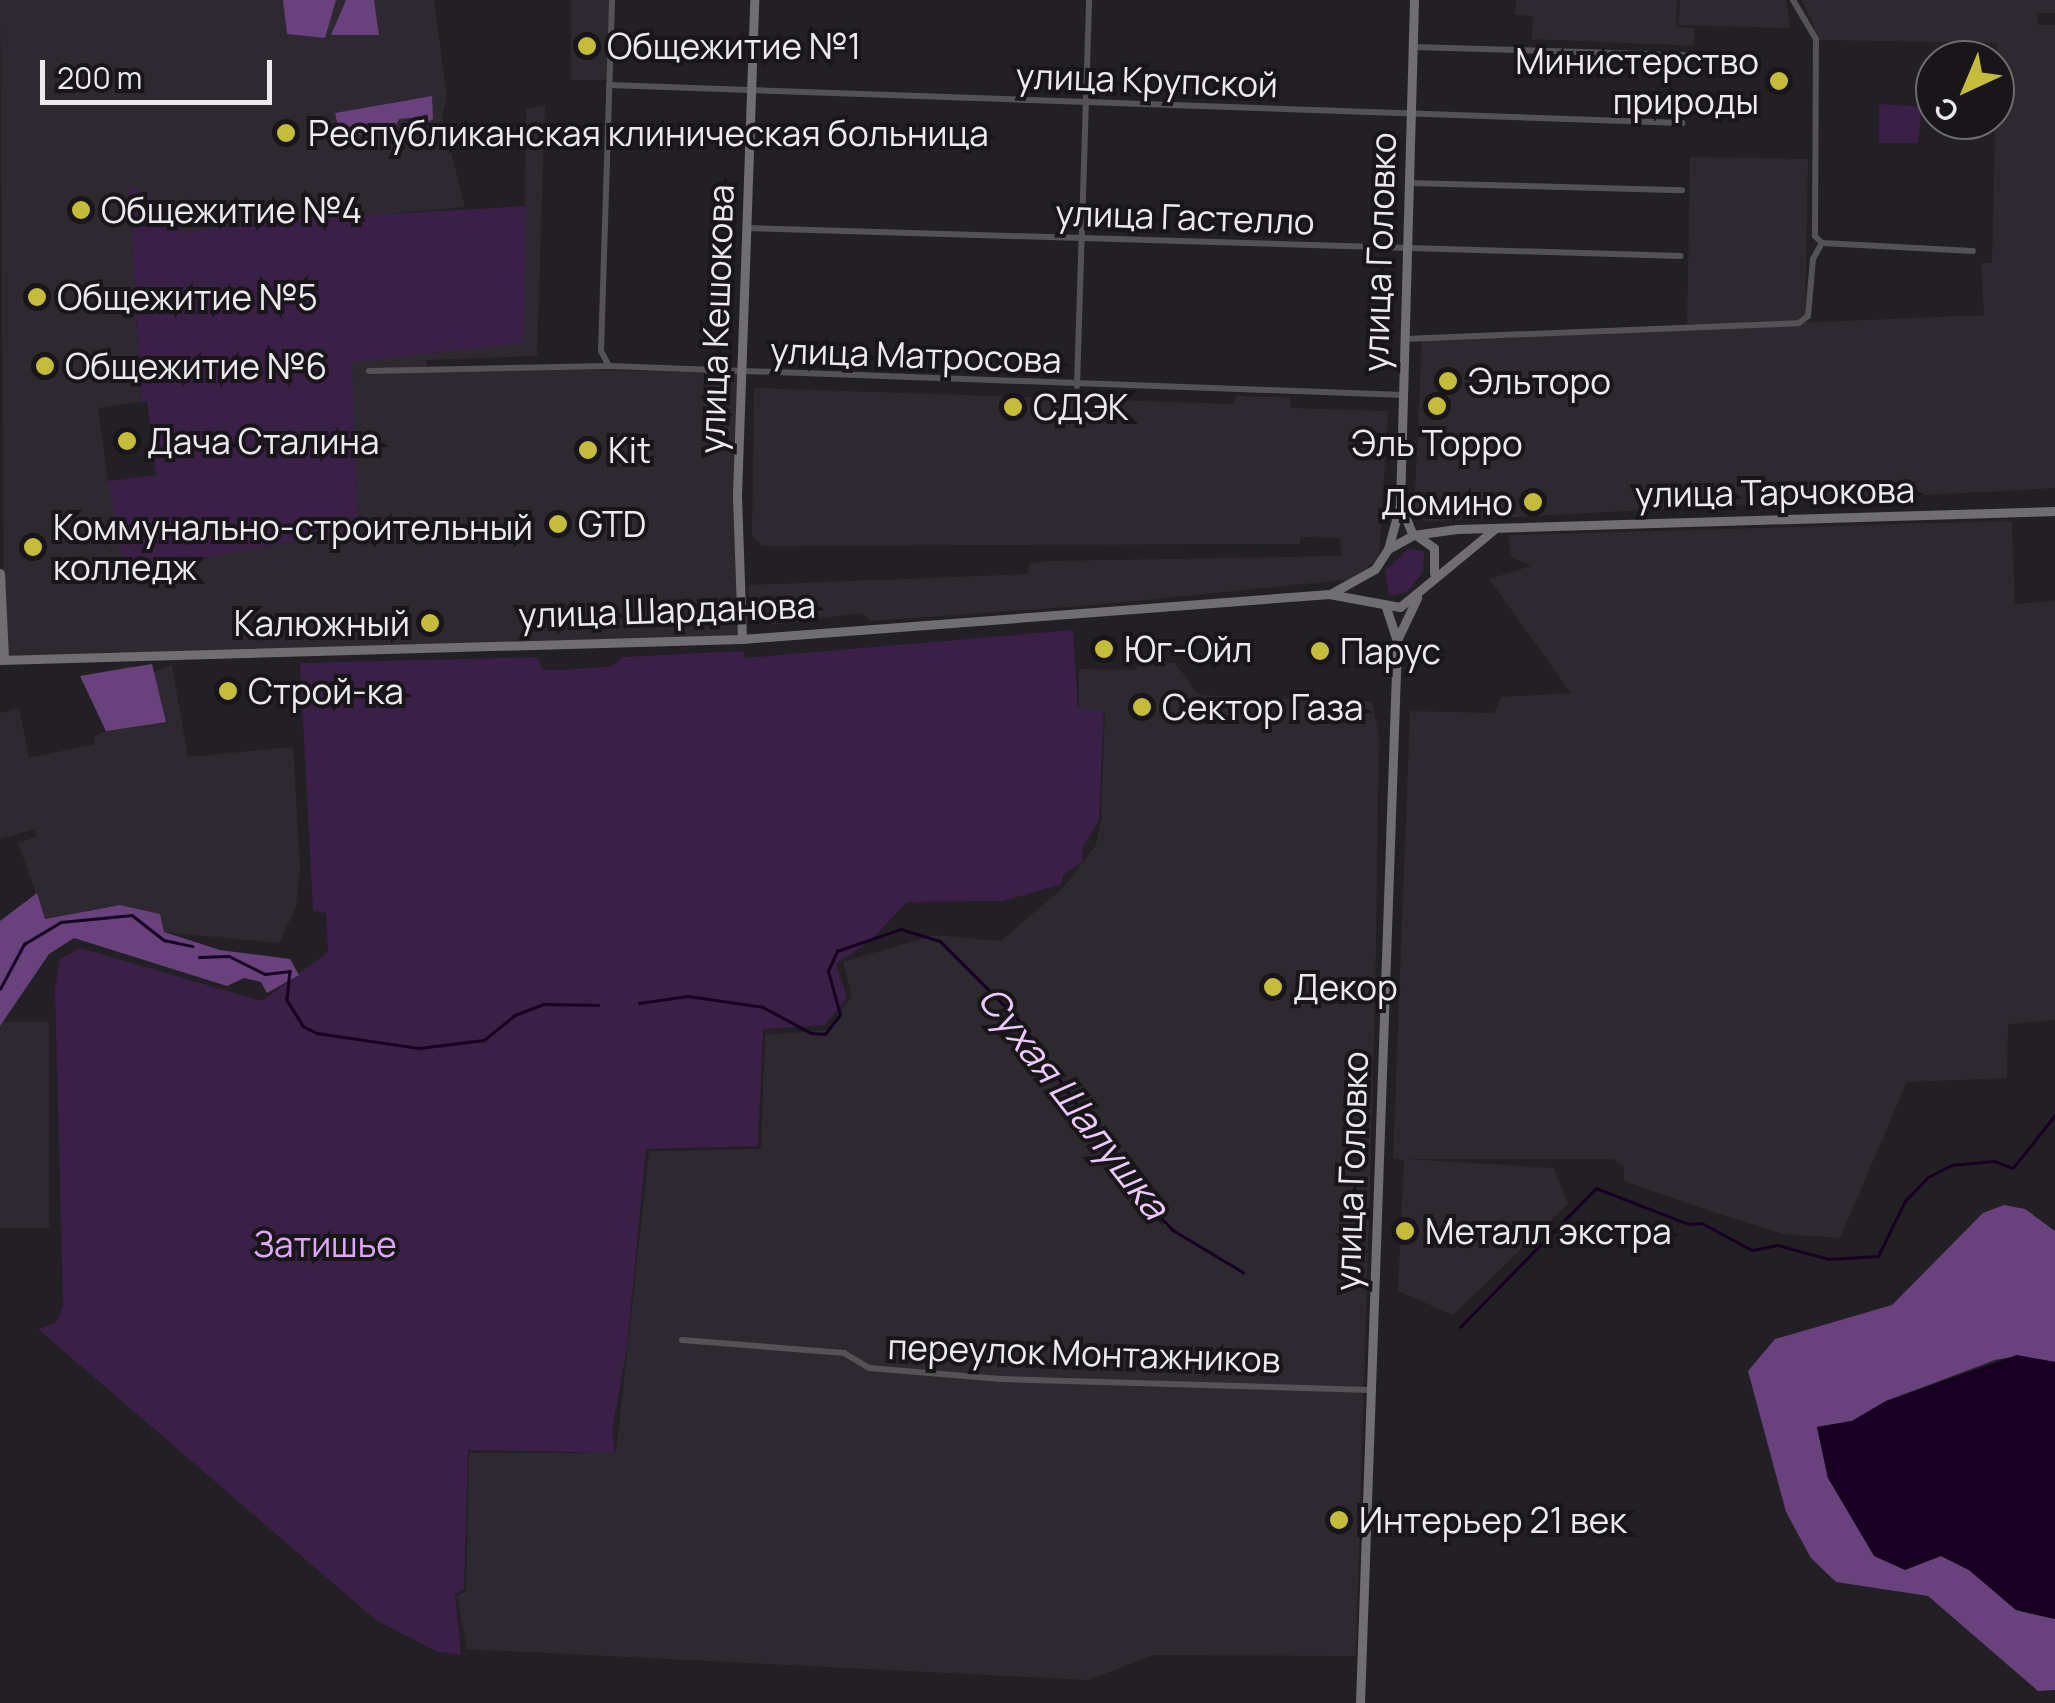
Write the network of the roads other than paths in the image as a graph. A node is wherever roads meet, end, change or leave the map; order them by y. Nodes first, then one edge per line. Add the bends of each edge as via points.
1 (612, 0) edge
2 (754, 0) edge
3 (1089, 0) edge
4 (1414, 0) edge
5 (1792, 0) edge
6 (1413, 47) junction
7 (1688, 55) dead end
8 (609, 85) junction
9 (751, 91) junction
10 (1085, 103) junction
11 (1411, 114) junction
12 (1682, 123) dead end
13 (1408, 183) junction
14 (1682, 190) dead end
15 (746, 228) junction
16 (1082, 239) junction
17 (1822, 242) junction
18 (1407, 250) junction
19 (1973, 251) dead end
20 (1681, 256) dead end
21 (1404, 338) junction
22 (609, 366) junction
23 (369, 370) dead end
24 (743, 373) junction
25 (1076, 386) junction
26 (1403, 395) junction
27 (1400, 505) junction
28 (2055, 511) edge
29 (1496, 528) junction
30 (1414, 535) junction
31 (1388, 550) junction
32 (1375, 569) junction
33 (0, 574) edge
34 (1434, 576) junction
35 (1329, 594) junction
36 (1417, 598) junction
37 (1382, 603) junction
38 (742, 639) junction
39 (1397, 641) junction
40 (1, 659) edge
41 (682, 1340) dead end
42 (1370, 1390) junction
43 (1360, 1703) edge

1 - 8 street
2 - 9 street, улица Кешокова
3 - 10 street
4 - 6 street, улица Головко
5 - 17 street via 1817,52 1815,236
6 - 7 street
6 - 11 street, улица Головко
8 - 9 street, улица Крупской
8 - 22 street via 600,351
9 - 10 street, улица Крупской
9 - 15 street, улица Кешокова
10 - 11 street, улица Крупской
10 - 16 street
11 - 12 street, улица Крупской
11 - 13 street, улица Головко
13 - 14 street
13 - 18 street, улица Головко
15 - 16 street, улица Гастелло
15 - 24 street, улица Кешокова
16 - 18 street, улица Гастелло
16 - 25 street
17 - 19 street
17 - 21 street via 1812,259 1808,316 1799,323
18 - 20 street, улица Гастелло
18 - 21 street, улица Головко
21 - 26 street, улица Головко
22 - 23 street, улица Матросова
22 - 24 street, улица Матросова
24 - 25 street, улица Матросова
24 - 38 street, улица Кешокова via 737,495
25 - 26 street, улица Матросова
26 - 27 street, улица Головко
27 - 30 street
27 - 31 street
28 - 29 street, улица Тарчокова
29 - 30 street, улица Тарчокова
29 - 34 street
30 - 31 street
30 - 34 street via 1434,548
31 - 32 street
32 - 35 street
32 - 37 street
33 - 40 street
34 - 36 street
35 - 37 street
35 - 38 street, улица Шарданова
36 - 37 street
36 - 39 street
37 - 39 street
38 - 40 street, улица Шарданова
39 - 42 street, улица Головко
41 - 42 street, переулок Монтажников via 844,1353 869,1368 1001,1379
42 - 43 street, улица Головко

